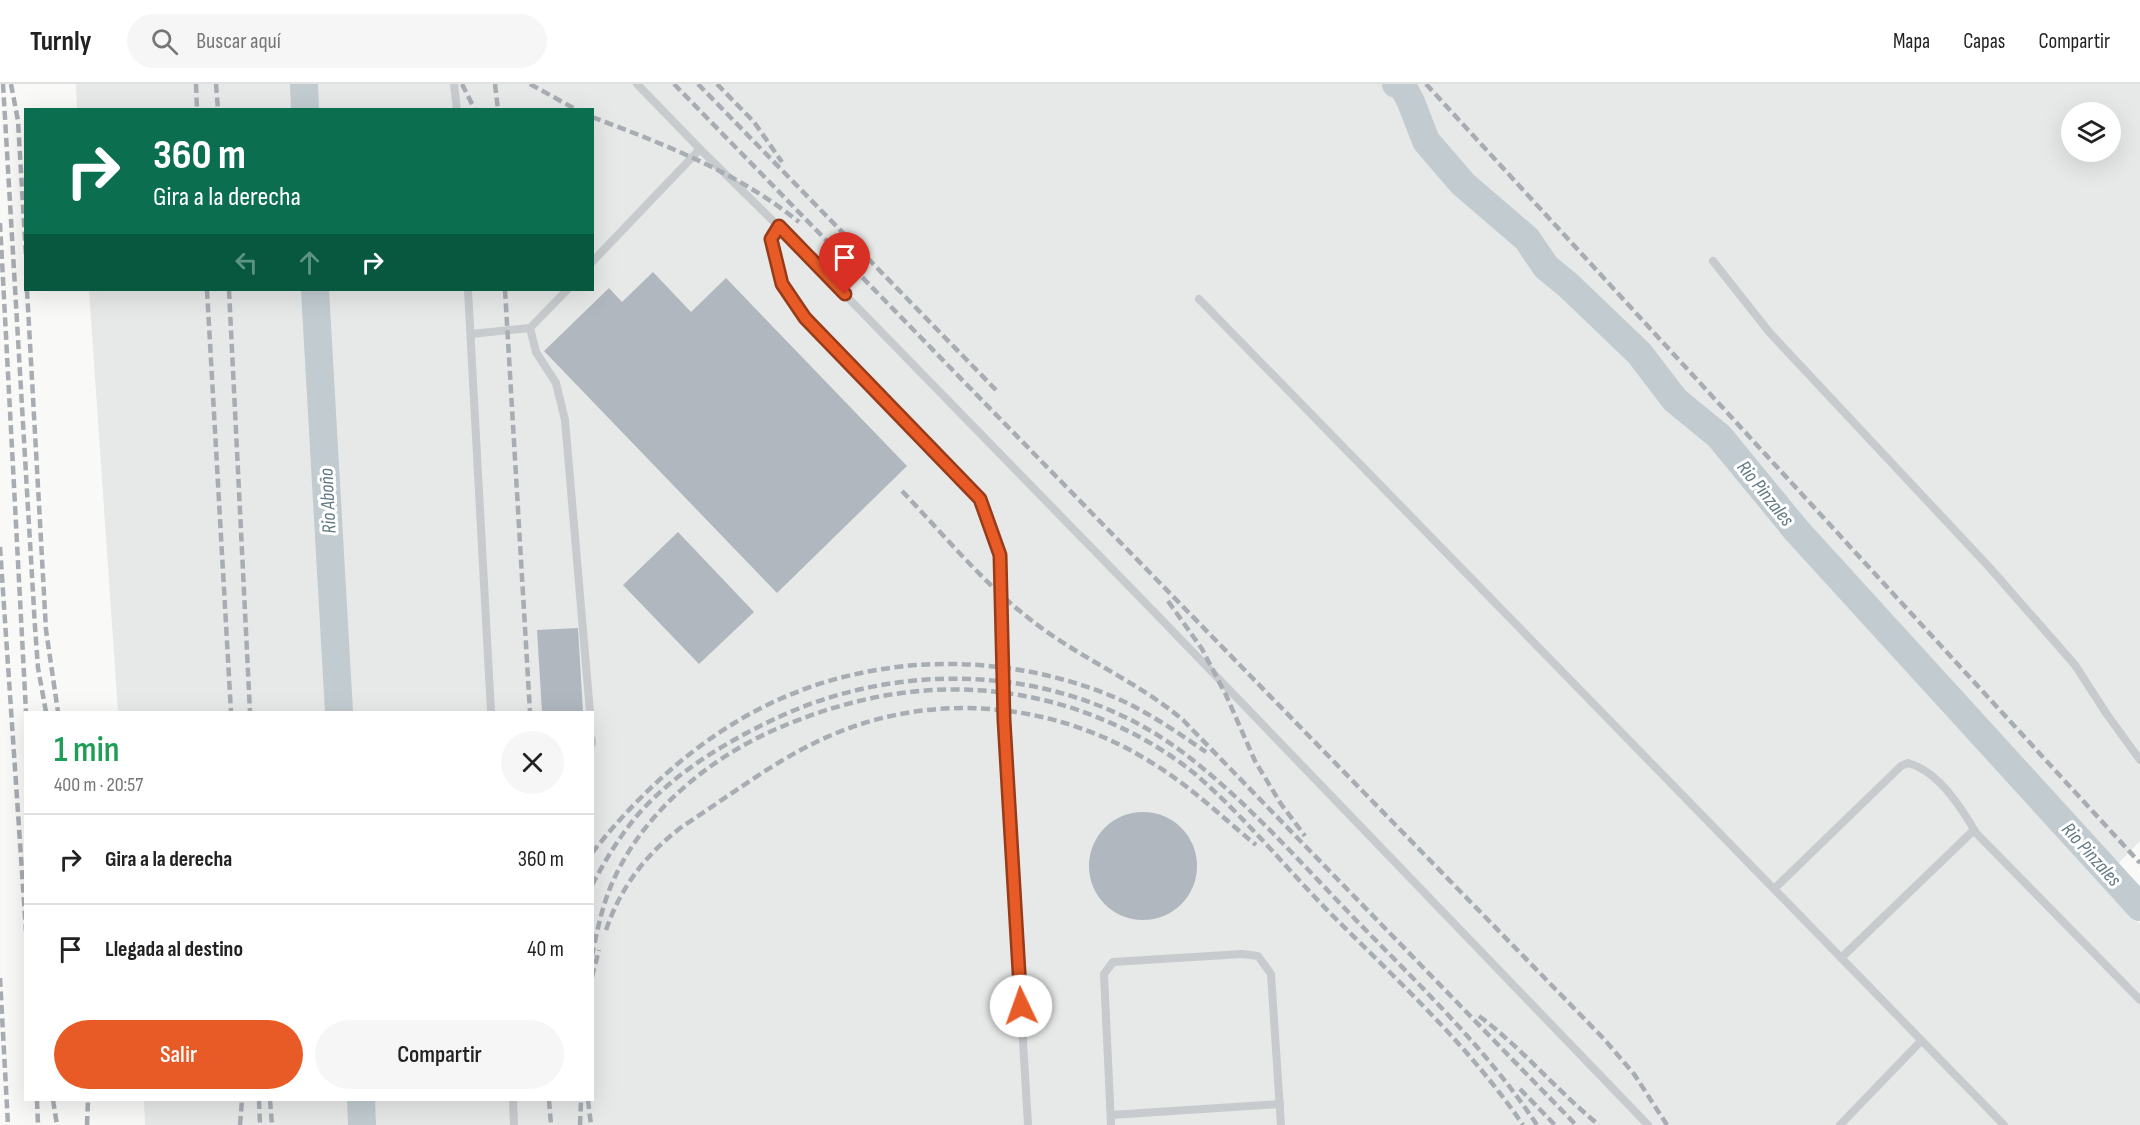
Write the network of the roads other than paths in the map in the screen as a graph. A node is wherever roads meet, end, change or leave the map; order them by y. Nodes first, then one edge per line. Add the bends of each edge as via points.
1 (454, 84) edge
2 (638, 84) edge
3 (457, 108) edge
4 (700, 149) junction
5 (779, 226) junction
6 (594, 260) edge
7 (1713, 261) dead end
8 (468, 291) edge
9 (566, 291) edge
10 (1199, 299) dead end
11 (530, 328) junction
12 (471, 334) junction
13 (491, 711) edge
14 (591, 711) edge
15 (2140, 760) edge
16 (1974, 830) junction
17 (1774, 889) junction
18 (1841, 958) junction
19 (2140, 1000) edge
20 (1921, 1041) junction
21 (513, 1101) edge
22 (1280, 1104) junction
23 (1111, 1120) edge
24 (514, 1125) edge
25 (1028, 1125) edge
26 (1281, 1125) edge
27 (1648, 1125) edge
28 (1840, 1125) edge
29 (2004, 1125) edge

1 - 3 lane
2 - 4 lane
4 - 5 lane
4 - 6 lane
5 - 25 lane via 771,239 782,284 805,318 980,499 1000,555 1004,720
5 - 27 lane
7 - 15 lane via 1770,333 1990,568 2075,665
8 - 12 lane
9 - 11 lane
10 - 17 lane
11 - 12 lane
11 - 14 lane via 536,352 556,383 565,420
12 - 13 lane
16 - 17 lane via 1959,803 1921,766 1908,763
16 - 18 lane
16 - 19 lane
17 - 18 lane
18 - 20 lane
20 - 28 lane
20 - 29 lane
21 - 24 lane
22 - 23 lane
22 - 23 lane via 1271,974 1258,956 1230,954 1113,962 1104,974
22 - 26 lane

